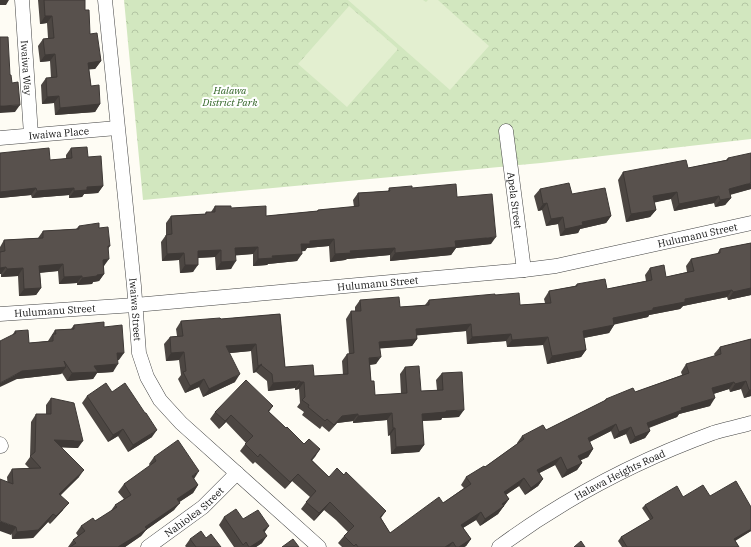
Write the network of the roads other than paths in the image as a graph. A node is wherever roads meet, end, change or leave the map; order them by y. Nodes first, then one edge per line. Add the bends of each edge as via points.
1 (22, 0) edge
2 (105, 0) edge
3 (118, 128) junction
4 (506, 131) dead end
5 (31, 135) junction
6 (0, 138) edge
7 (751, 223) edge
8 (524, 270) junction
9 (135, 305) junction
10 (0, 314) edge
11 (751, 423) edge
12 (237, 473) junction
13 (148, 547) edge
14 (319, 547) edge
15 (498, 547) edge

1 - 5 street, Iwaiwa Way
2 - 3 street, Iwaiwa Street
3 - 5 street, Iwaiwa Place
3 - 9 street, Iwaiwa Street
4 - 8 street, Apela Street
5 - 6 street, Iwaiwa Place
7 - 8 street, Hulumanu Street via 556,266
8 - 9 street, Hulumanu Street
9 - 10 street, Hulumanu Street
9 - 12 street, Iwaiwa Street via 139,353 147,377 160,400 181,423
11 - 15 street, Halawa Heights Road via 714,433 642,462 574,497
12 - 13 street, Nahiolea Street via 203,507
12 - 14 street, Iwaiwa Street

